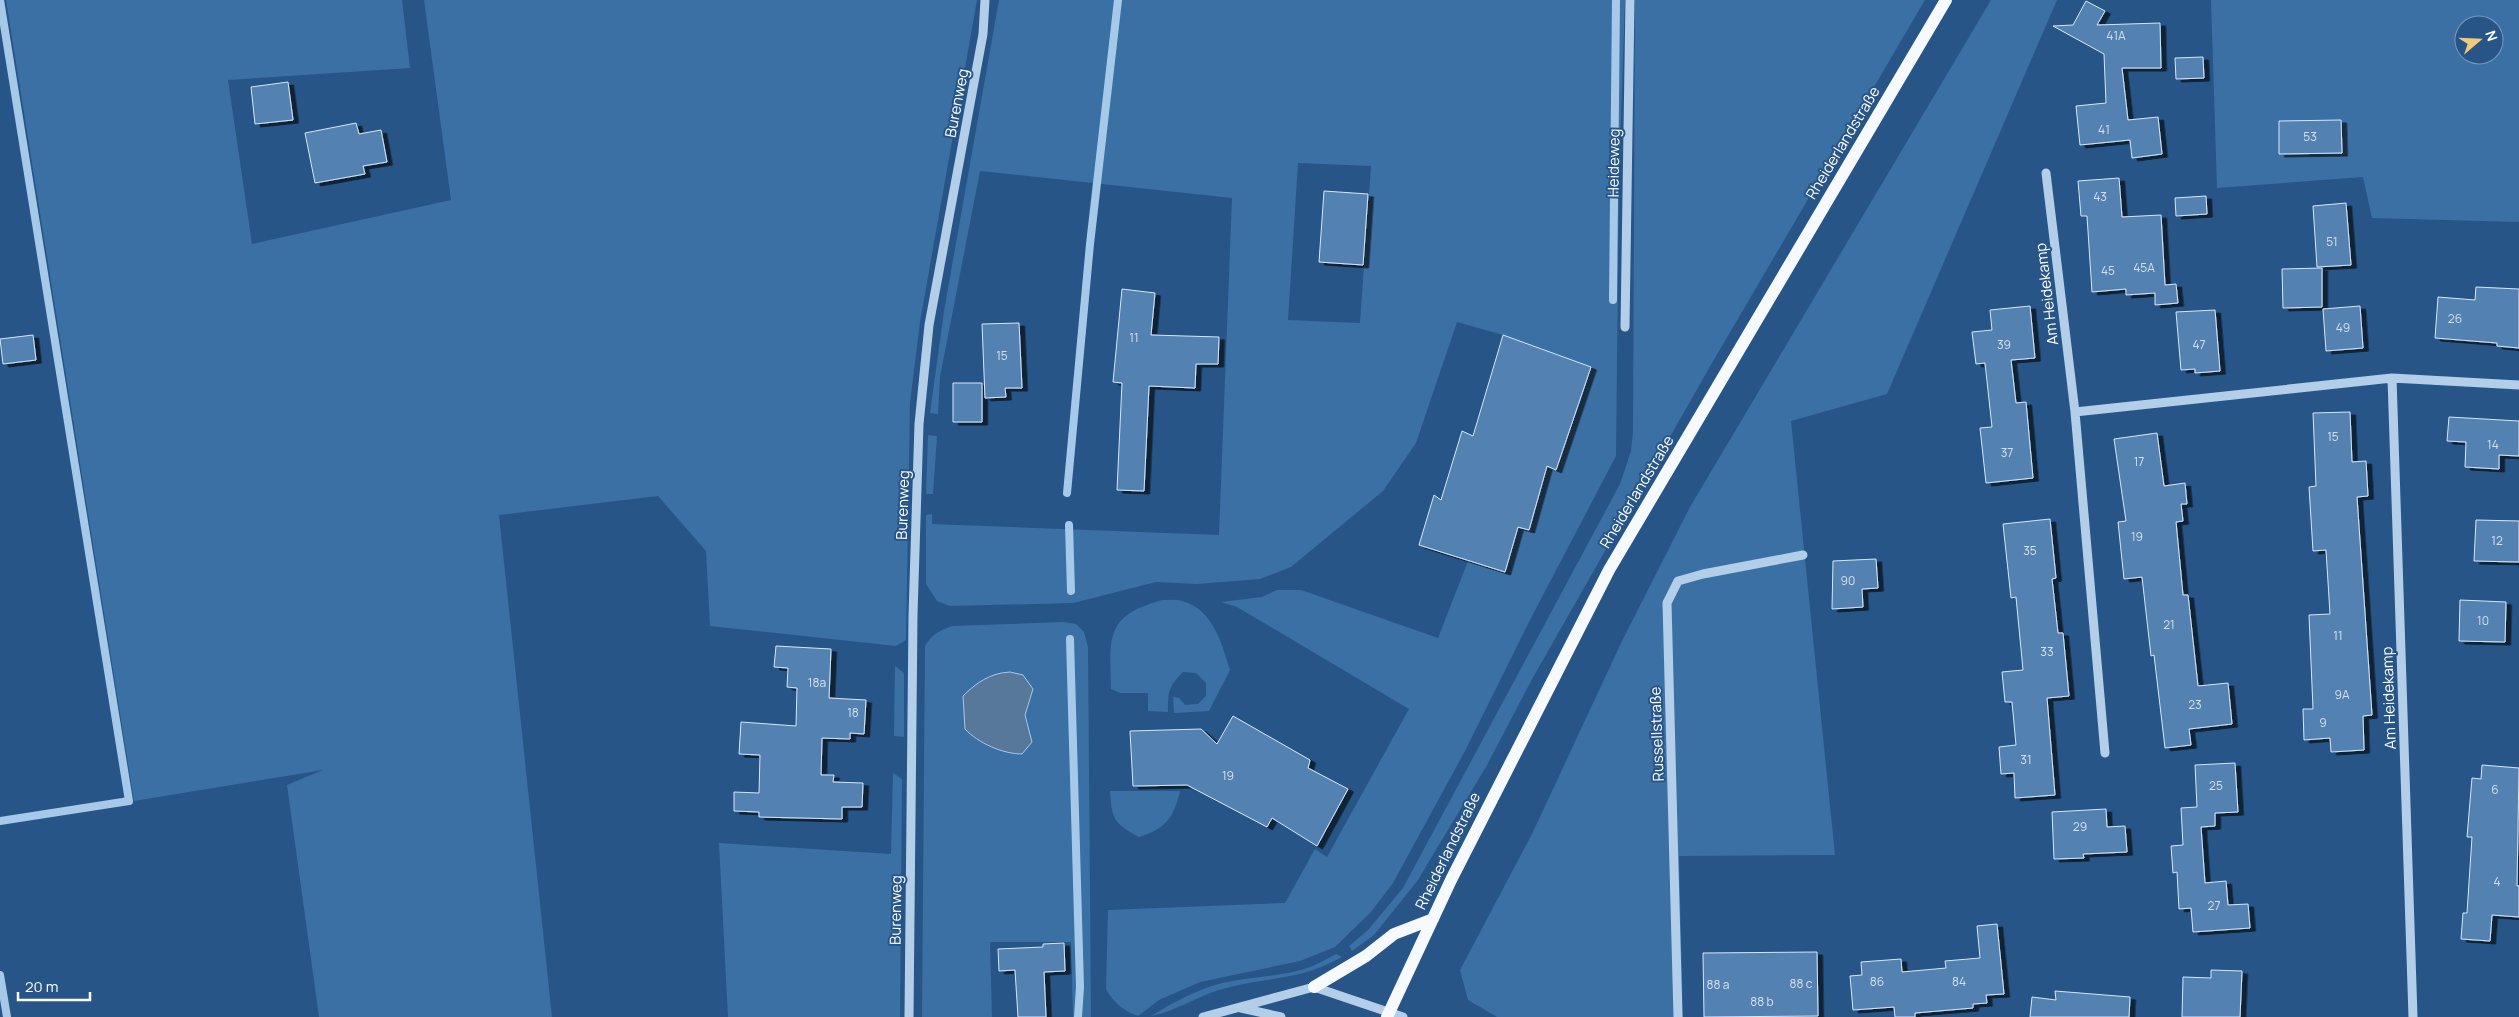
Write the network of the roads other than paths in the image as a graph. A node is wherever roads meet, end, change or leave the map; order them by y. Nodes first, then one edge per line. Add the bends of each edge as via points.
1 (985, 0) edge
2 (1630, 0) edge
3 (1946, 0) edge
4 (2046, 173) dead end
5 (1625, 326) dead end
6 (2392, 378) junction
7 (2519, 386) edge
8 (2075, 412) junction
9 (1803, 555) dead end
10 (2105, 753) dead end
11 (1433, 919) junction
12 (1314, 987) junction
13 (1238, 1008) junction
14 (1388, 1015) edge
15 (909, 1017) edge
16 (1203, 1017) edge
17 (1281, 1017) edge
18 (1403, 1017) edge
19 (1678, 1017) edge
20 (2413, 1017) edge

1 - 15 street, Burenweg via 984,34 929,325 919,424 913,615
2 - 5 street, Heideweg
3 - 11 main road, Rheiderlandstraße via 1609,570
4 - 8 street, Am Heidekamp
6 - 7 street
6 - 8 street
6 - 20 street, Am Heidekamp
8 - 10 street, Am Heidekamp
9 - 19 street, Russellstraße via 1678,581 1667,603
11 - 12 main road via 1394,934 1366,956
11 - 14 main road, Rheiderlandstraße
12 - 13 street
12 - 14 street
13 - 16 street
13 - 17 street
14 - 18 street

